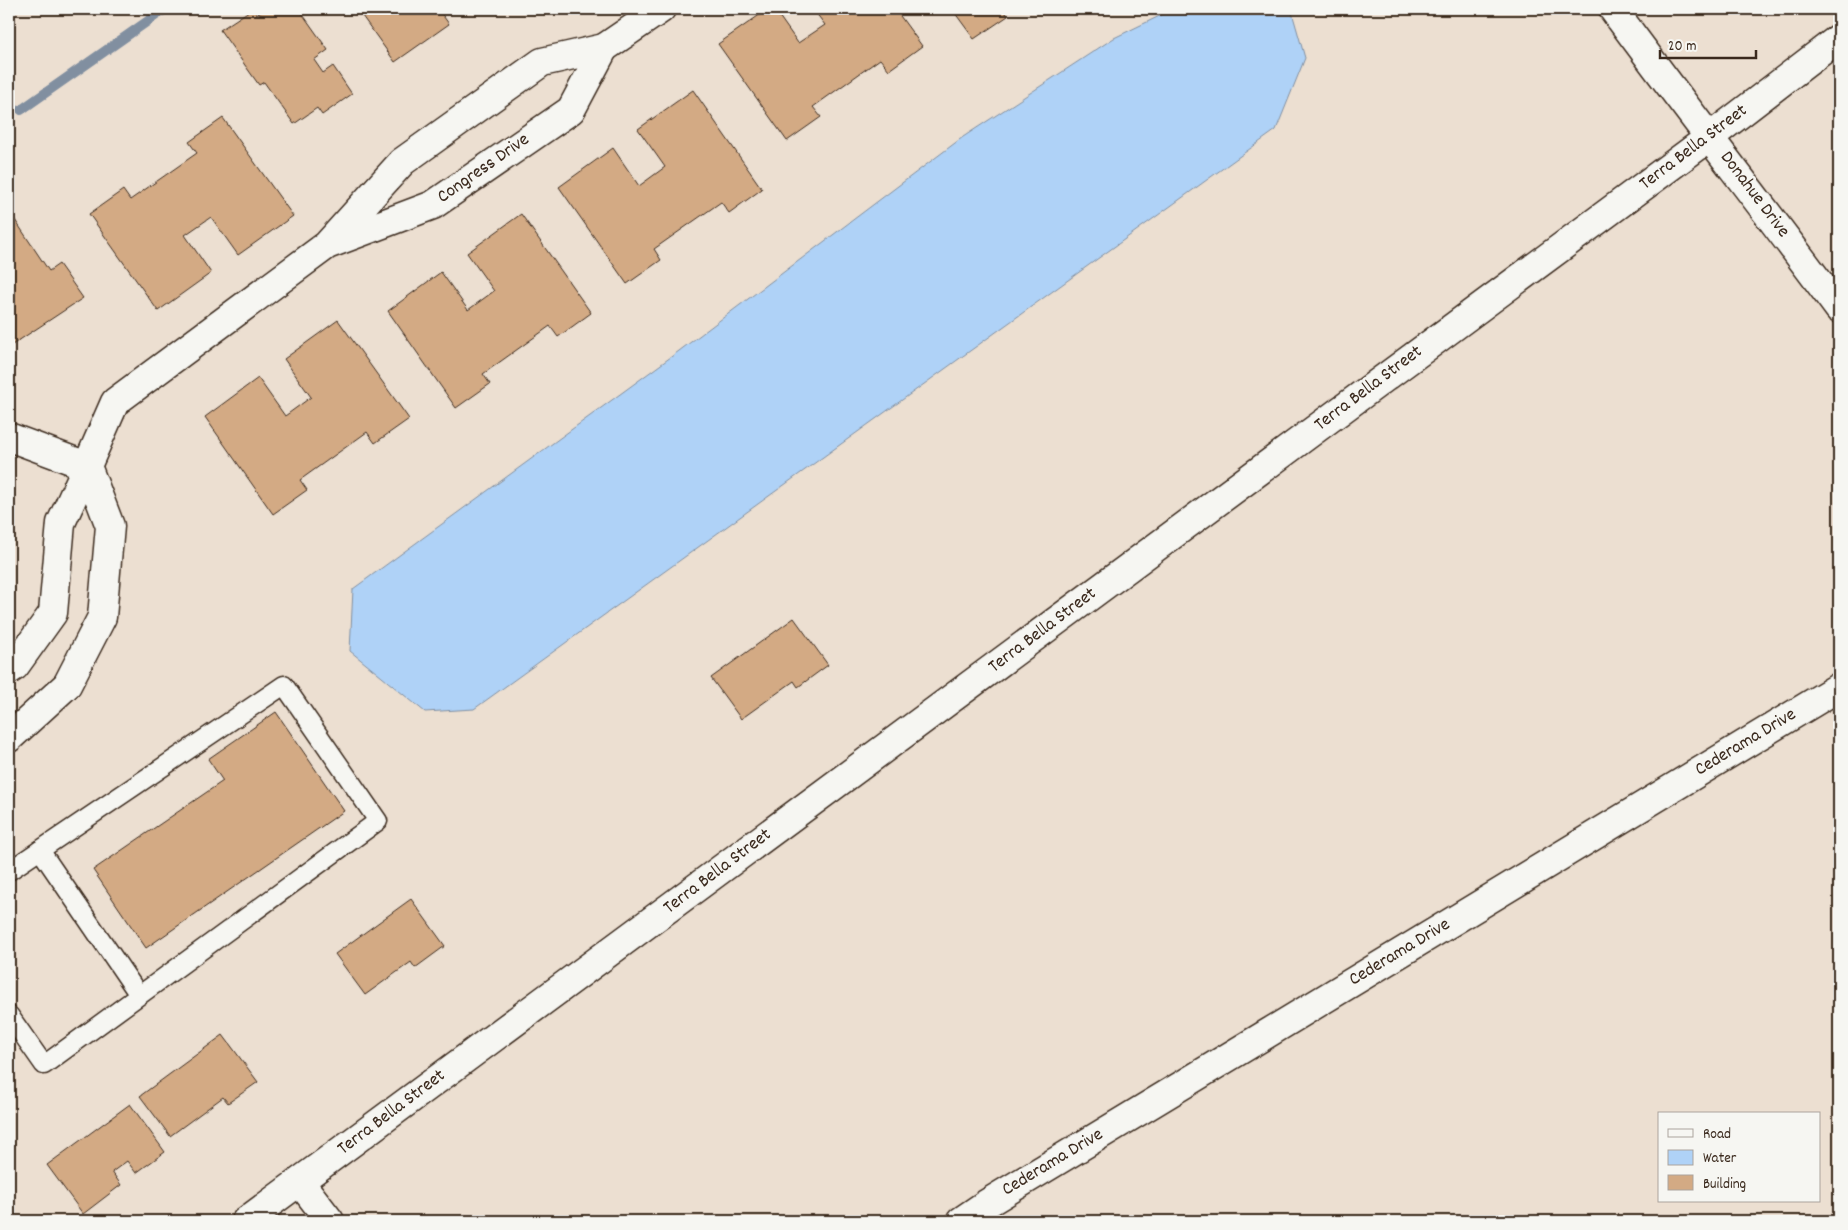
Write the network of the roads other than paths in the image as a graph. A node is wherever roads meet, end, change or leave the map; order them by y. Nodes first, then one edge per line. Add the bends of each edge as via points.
1 (661, 9) edge
2 (1613, 9) edge
3 (1839, 38) edge
4 (604, 48) junction
5 (1710, 136) junction
6 (327, 245) junction
7 (1839, 310) edge
8 (9, 437) edge
9 (87, 466) junction
10 (9, 670) edge
11 (1839, 687) edge
12 (9, 738) edge
13 (40, 850) junction
14 (9, 871) edge
15 (139, 996) junction
16 (9, 1015) edge
17 (300, 1182) junction
18 (992, 1213) edge
19 (246, 1221) edge
20 (330, 1221) edge
21 (961, 1221) edge

1 - 4 street, Congress Drive
2 - 5 street, Donahue Drive
3 - 5 street, Terra Bella Street
4 - 6 street, Congress Drive via 542,62 402,162
4 - 6 street, Congress Drive via 570,110 433,205
5 - 7 street, Donahue Drive
5 - 17 street, Terra Bella Street
6 - 9 street, Congress Drive via 115,402
8 - 9 street
9 - 10 street, Congress Drive via 61,523 53,613
9 - 12 street via 110,526 102,617 67,685
11 - 18 street, Cederama Drive
13 - 14 lane
13 - 15 lane
13 - 15 lane via 284,684 378,821
15 - 16 lane via 44,1065
17 - 19 street, Terra Bella Street
17 - 20 street
18 - 21 street, Cederama Drive

